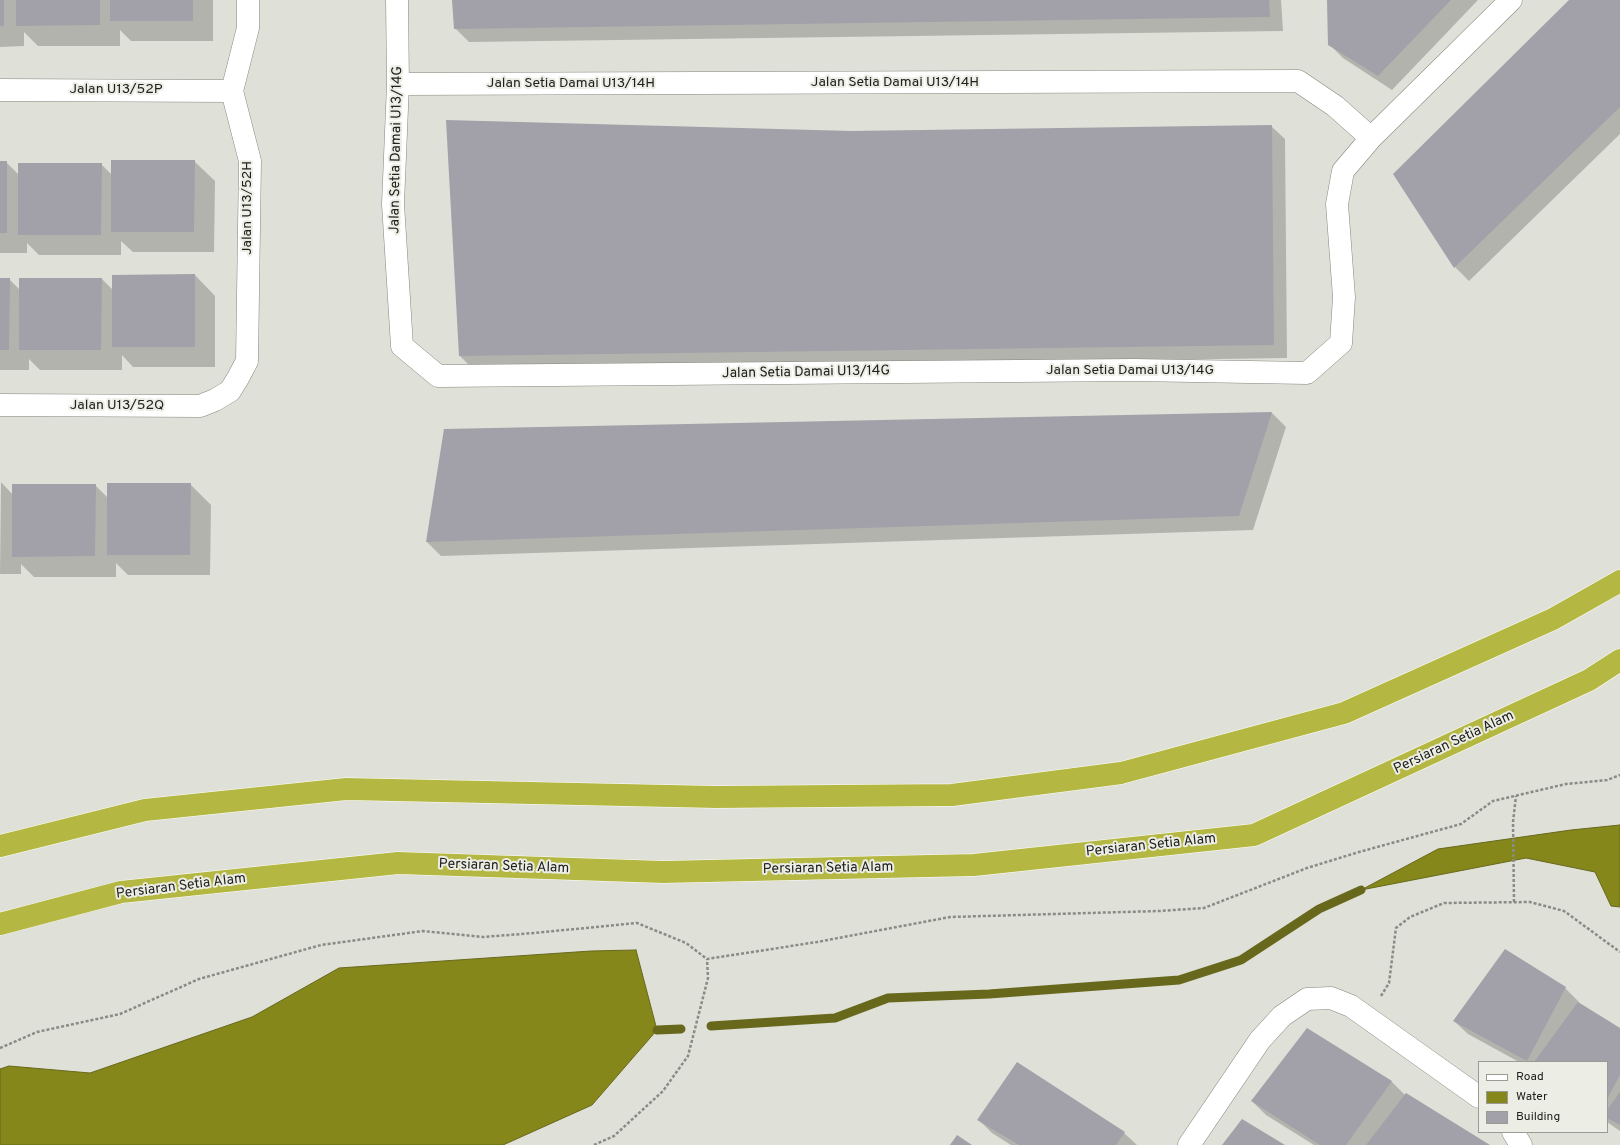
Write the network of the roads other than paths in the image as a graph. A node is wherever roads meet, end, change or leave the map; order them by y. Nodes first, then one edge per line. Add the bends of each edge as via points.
1 (248, 0) edge
2 (397, 0) edge
3 (1511, 0) edge
4 (398, 84) junction
5 (0, 90) edge
6 (232, 91) junction
7 (1372, 138) junction
8 (230, 391) joint
9 (0, 405) edge
10 (1620, 570) edge
11 (1620, 581) edge
12 (1553, 619) junction
13 (1620, 660) edge
14 (0, 846) edge
15 (0, 924) edge
16 (1478, 1096) edge
17 (1514, 1133) edge
18 (1189, 1145) edge
19 (1521, 1145) edge

1 - 6 street, Jalan U13/52H via 248,28
2 - 4 street, Jalan Setia Damai U13/14G
3 - 7 street, Jalan Setia Damai U13/14G
4 - 7 street, Jalan Setia Damai U13/14H via 1298,81 1335,106
4 - 7 street, Jalan Setia Damai U13/14G via 393,204 402,346 438,376 1134,370 1307,373 1340,343 1344,297 1336,204 1343,172
5 - 6 street, Jalan U13/52P
6 - 8 street, Jalan U13/52H via 250,162 247,361
8 - 9 street, Jalan U13/52Q via 200,406
10 - 12 highway
11 - 12 highway
12 - 14 highway via 1344,713 1121,773 952,796 716,797 346,789 145,810
13 - 15 highway, Persiaran Setia Alam via 1589,680 1254,835 974,865 664,872 398,863 121,892
16 - 18 street via 1351,1006 1331,998 1307,999 1282,1016 1260,1040
17 - 19 street

